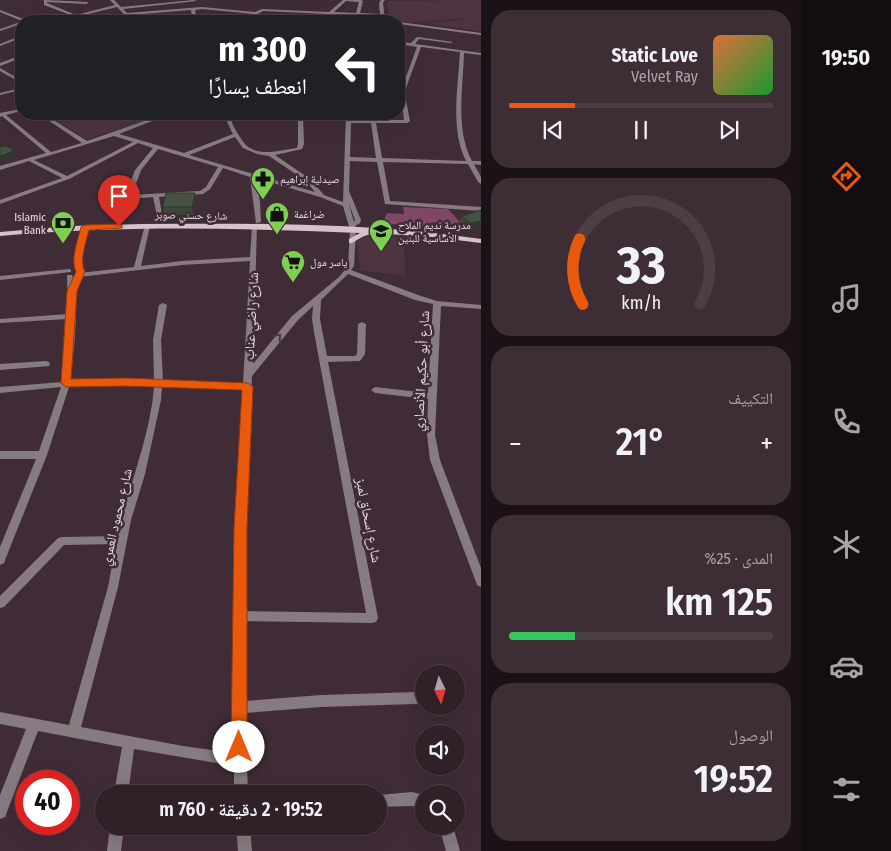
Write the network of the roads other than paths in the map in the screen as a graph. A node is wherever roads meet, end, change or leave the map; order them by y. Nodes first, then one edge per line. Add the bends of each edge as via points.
1 (112, 0) edge
2 (345, 0) edge
3 (45, 1) edge
4 (195, 1) edge
5 (381, 1) edge
6 (119, 7) junction
7 (194, 9) junction
8 (59, 10) junction
9 (2, 12) edge
10 (256, 13) joint
11 (126, 14) joint
12 (329, 14) junction
13 (357, 14) junction
14 (70, 15) edge
15 (84, 15) edge
16 (194, 15) edge
17 (383, 15) joint
18 (15, 18) edge
19 (405, 24) edge
20 (15, 25) edge
21 (0, 30) edge
22 (481, 34) edge
23 (15, 40) edge
24 (452, 42) dead end
25 (405, 43) edge
26 (0, 44) edge
27 (412, 44) junction
28 (420, 46) junction
29 (462, 51) junction
30 (481, 53) edge
31 (15, 59) edge
32 (0, 65) edge
33 (1, 71) edge
34 (15, 74) edge
35 (11, 76) junction
36 (15, 78) edge
37 (405, 85) edge
38 (15, 90) edge
39 (0, 94) edge
40 (405, 107) edge
41 (15, 112) edge
42 (1, 115) edge
43 (50, 120) edge
44 (152, 120) edge
45 (229, 120) edge
46 (301, 120) edge
47 (348, 122) joint
48 (373, 122) junction
49 (113, 134) junction
50 (237, 134) junction
51 (136, 142) junction
52 (86, 143) junction
53 (156, 148) junction
54 (49, 153) junction
55 (270, 154) junction
56 (184, 155) junction
57 (347, 158) junction
58 (28, 159) junction
59 (379, 160) junction
60 (470, 162) junction
61 (481, 163) edge
62 (222, 166) junction
63 (0, 168) edge
64 (253, 176) junction
65 (67, 178) junction
66 (481, 182) edge
67 (346, 190) junction
68 (156, 196) junction
69 (322, 196) junction
70 (0, 202) edge
71 (346, 205) junction
72 (481, 209) edge
73 (160, 220) junction
74 (188, 223) junction
75 (257, 225) junction
76 (147, 226) junction
77 (85, 227) junction
78 (0, 228) edge
79 (352, 228) junction
80 (380, 232) junction
81 (0, 234) edge
82 (481, 235) edge
83 (352, 241) junction
84 (481, 241) edge
85 (252, 259) junction
86 (137, 267) junction
87 (348, 271) junction
88 (74, 273) junction
89 (33, 276) joint
90 (0, 278) edge
91 (317, 298) junction
92 (438, 303) junction
93 (163, 305) dead end
94 (481, 307) edge
95 (71, 316) junction
96 (0, 320) edge
97 (362, 324) dead end
98 (323, 358) junction
99 (46, 364) dead end
100 (0, 367) edge
101 (248, 375) junction
102 (66, 383) junction
103 (159, 383) junction
104 (248, 387) junction
105 (0, 390) edge
106 (375, 390) dead end
107 (432, 397) junction
108 (42, 454) junction
109 (0, 455) edge
110 (122, 540) junction
111 (3, 547) edge
112 (0, 560) edge
113 (481, 582) edge
114 (0, 603) edge
115 (240, 616) junction
116 (415, 698) edge
117 (239, 707) junction
118 (0, 718) edge
119 (34, 725) junction
120 (73, 732) junction
121 (129, 742) junction
122 (239, 760) junction
123 (122, 785) edge
124 (240, 785) edge
125 (415, 800) edge
126 (387, 801) edge
127 (0, 812) edge
128 (116, 835) edge
129 (244, 835) edge
130 (449, 835) edge
131 (114, 851) edge
132 (246, 851) edge
133 (453, 851) edge

1 - 6 street
2 - 12 street
2 - 13 street via 361,1
3 - 8 street
3 - 8 street via 88,2
4 - 6 street
4 - 7 street
5 - 17 street
6 - 11 street
6 - 15 street
7 - 10 street
7 - 11 street
7 - 16 street
8 - 14 street
9 - 18 street
10 - 12 street via 262,10
12 - 13 street
13 - 17 street
19 - 22 street
20 - 21 street
23 - 26 street
24 - 27 street via 419,38
25 - 27 street
27 - 28 street
28 - 29 street
28 - 37 street
29 - 30 street
29 - 60 street via 461,133
31 - 32 street
33 - 35 street
34 - 35 street
35 - 36 street
38 - 39 street
40 - 48 street via 408,119 404,122
41 - 42 street
42 - 54 street
43 - 52 street
44 - 49 street
45 - 50 street
46 - 55 street via 299,149
47 - 48 street
47 - 57 street
48 - 59 street
49 - 51 street
49 - 52 street
50 - 55 street via 245,147 260,154
50 - 56 street
51 - 53 street
51 - 65 street
52 - 54 street
53 - 56 street
53 - 68 street via 138,170 129,194 136,198
54 - 58 street
55 - 69 street via 302,175
56 - 62 street
57 - 59 street
57 - 67 street
58 - 63 street
58 - 65 street
59 - 60 street
59 - 72 street via 387,203
60 - 61 street
60 - 66 street
62 - 64 street
62 - 68 street via 201,193
64 - 69 street
64 - 75 street, شارع راضي عناب
65 - 70 street
67 - 71 street
67 - 79 street via 354,203 358,220
68 - 73 street
69 - 71 street
71 - 79 street
73 - 74 main road, شارع حسني صوبر
73 - 78 main road, شارع حسني صوبر
74 - 75 main road, شارع حسني صوبر
74 - 76 main road, شارع حسني صوبر
75 - 79 main road, شارع حسني صوبر
75 - 85 street, شارع راضي عناب
76 - 77 main road, شارع حسني صوبر
76 - 86 street
77 - 81 main road, شارع حسني صوبر
77 - 88 street
79 - 80 main road
79 - 82 main road
79 - 83 street
80 - 83 main road via 360,235
80 - 84 main road
83 - 87 street via 352,263
85 - 86 street
85 - 101 street, شارع راضي عناب
86 - 88 street
87 - 91 street
87 - 92 street
88 - 89 street
88 - 95 street
89 - 90 street
91 - 98 street, شارع إسحاق لمبز via 316,319
101 -> 91 street via 282,333
92 - 94 street
92 - 107 street, شارع أبو حكيم الأنصاري
93 - 103 street, شارع محمود العمري via 157,340
95 - 96 street
95 - 102 street
97 - 98 street via 357,359
98 - 115 street, شارع إسحاق لمبز via 372,618
99 - 100 street
101 - 104 street, شارع راضي عناب
102 - 103 street
102 - 105 street
102 - 108 street
103 - 104 street
103 - 110 street, شارع محمود العمري
104 - 115 street, شارع راضي عناب
106 - 107 street
107 - 113 street, شارع أبو حكيم الأنصاري via 431,434 435,460
108 - 109 street
108 - 111 street
110 - 114 street via 62,542
110 - 120 street, شارع محمود العمري via 113,587
111 - 112 street
115 - 117 street, شارع راضي عناب
116 - 117 street
117 - 122 street, شارع راضي عناب
118 - 119 street
119 - 120 street
119 - 127 street
120 - 121 street
121 - 122 street
121 - 123 street
122 - 124 street, شارع راضي عناب
125 - 126 street
128 - 131 street
129 - 132 street
130 - 133 street

